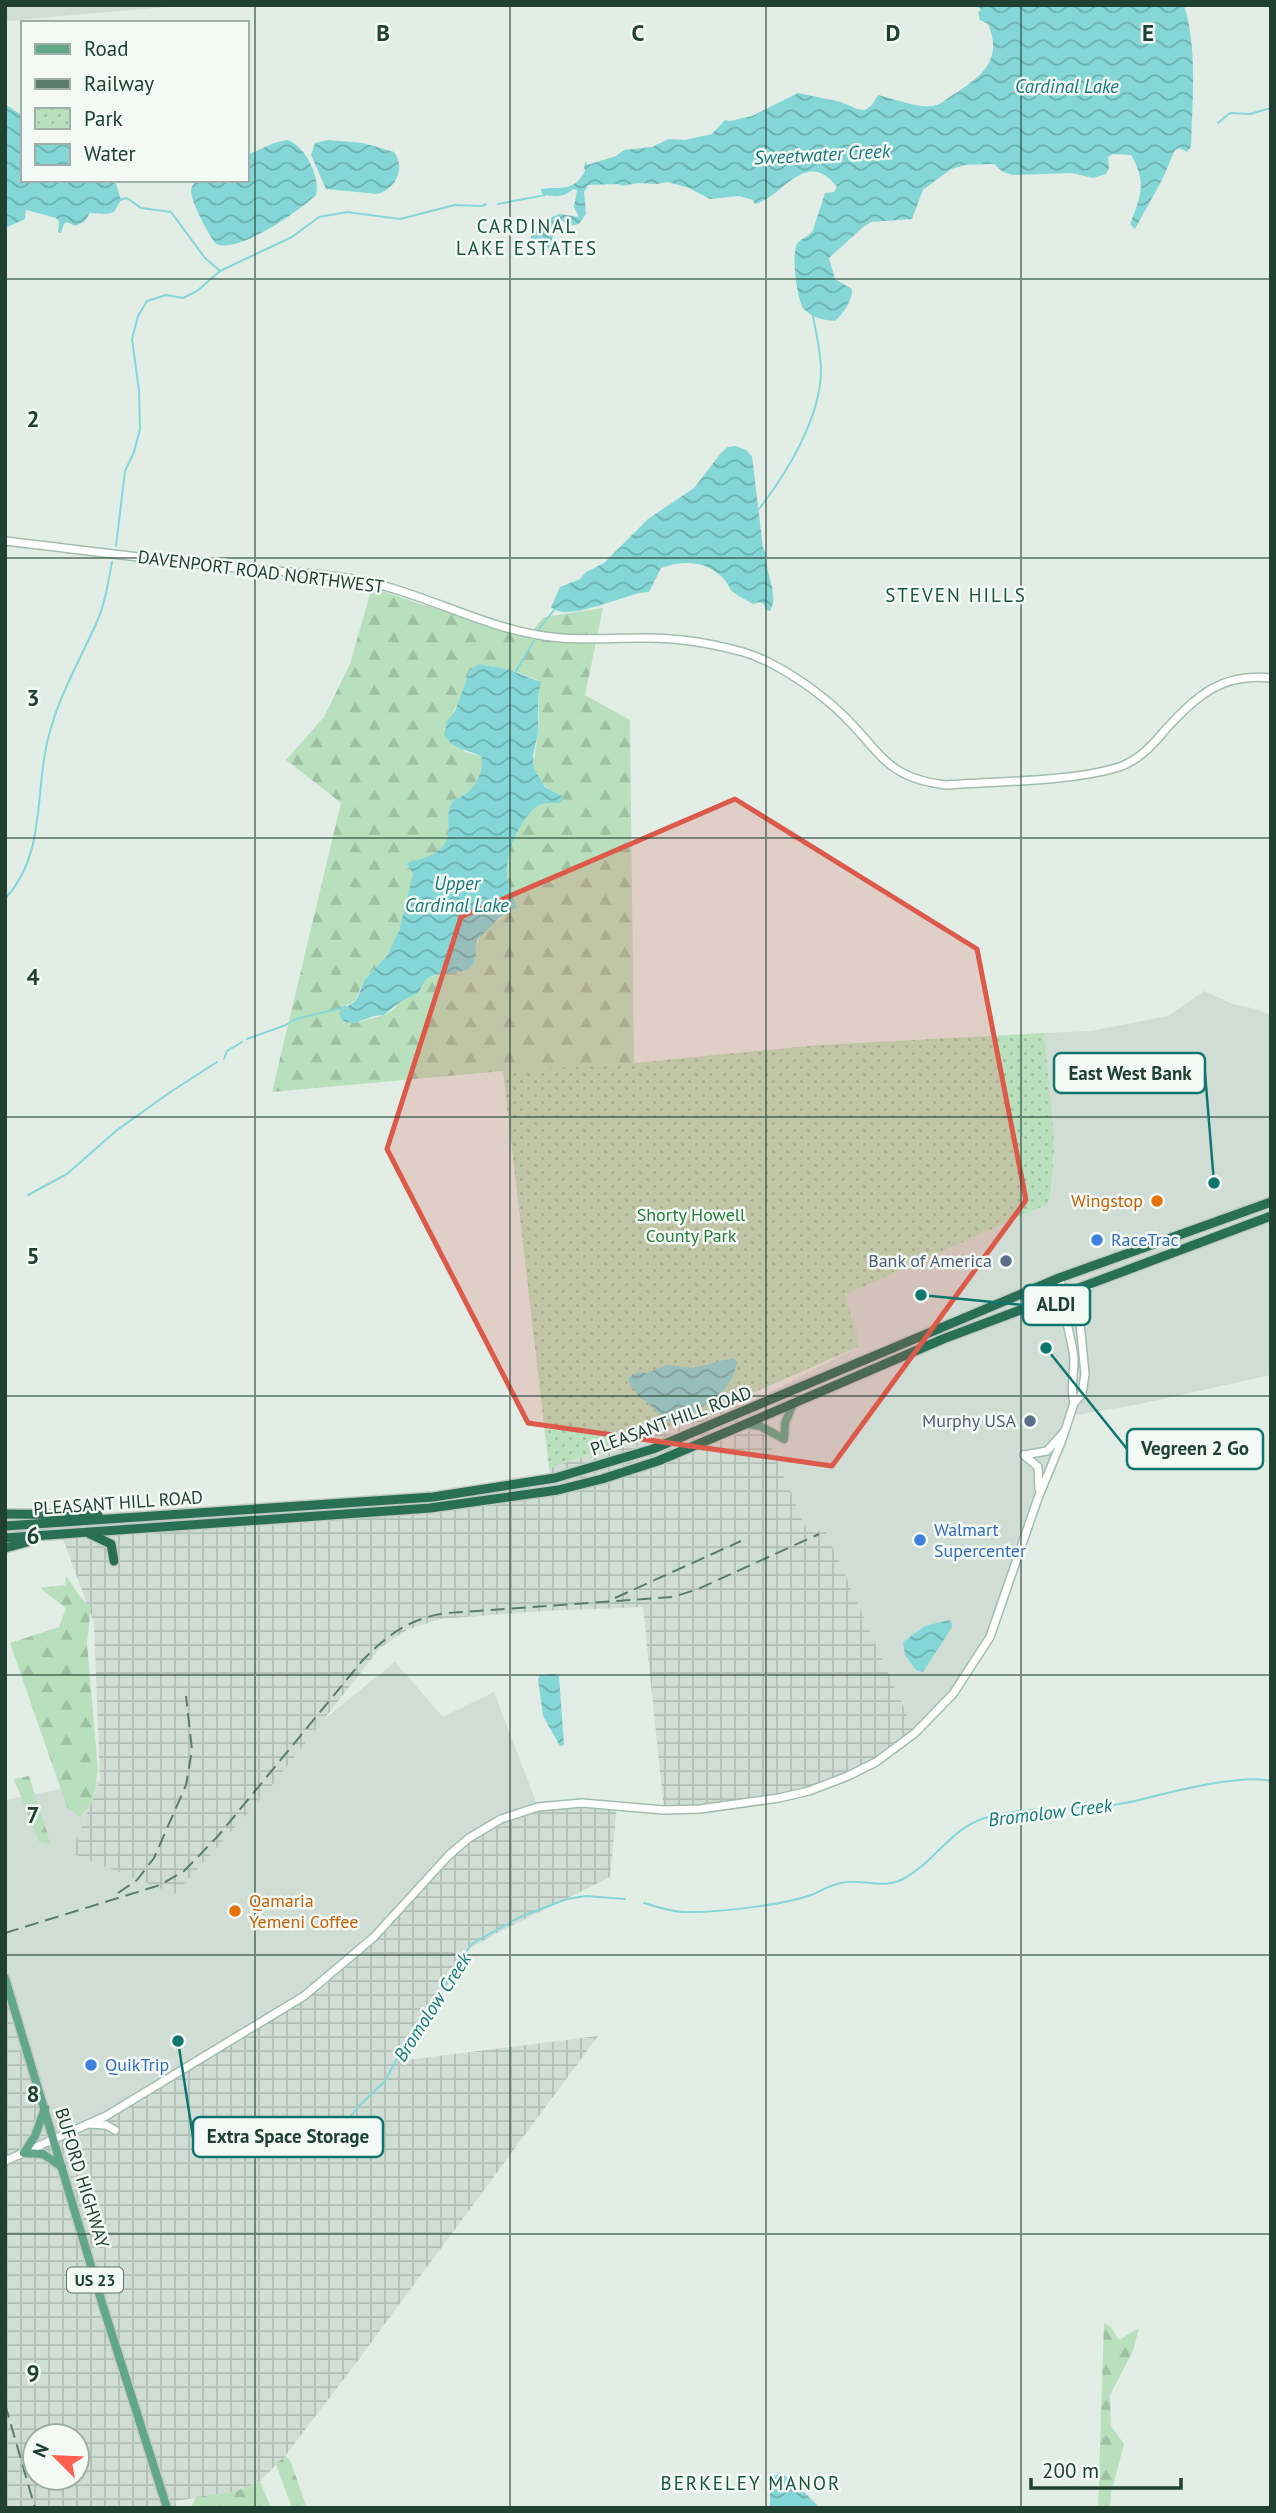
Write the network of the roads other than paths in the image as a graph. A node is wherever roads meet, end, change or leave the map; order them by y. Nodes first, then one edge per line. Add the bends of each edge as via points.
1 (5, 541) edge
2 (1271, 678) edge
3 (1271, 1202) edge
4 (1271, 1216) edge
5 (1059, 1278) junction
6 (1094, 1281) junction
7 (1064, 1293) junction
8 (1038, 1303) junction
9 (1066, 1314) junction
10 (1080, 1322) junction
11 (1074, 1403) junction
12 (793, 1404) junction
13 (746, 1424) junction
14 (1064, 1432) junction
15 (1038, 1498) junction
16 (5, 1514) edge
17 (127, 1517) junction
18 (5, 1526) edge
19 (85, 1532) junction
20 (54, 1535) junction
21 (5, 1538) edge
22 (5, 1548) edge
23 (114, 1561) dead end
24 (5, 1978) edge
25 (45, 2108) junction
26 (87, 2124) junction
27 (115, 2130) dead end
28 (54, 2139) junction
29 (24, 2152) junction
30 (5, 2161) edge
31 (63, 2167) junction
32 (167, 2508) edge

1 - 2 street, DAVENPORT ROAD NORTHWEST via 372,583 545,636 590,640 640,637 725,647 792,676 836,709 892,768 918,781 946,785 1116,768 1152,746 1175,719 1217,684
3 - 5 highway, PLEASANT HILL ROAD
4 - 6 highway, PLEASANT HILL ROAD
5 - 7 street
5 - 17 highway, PLEASANT HILL ROAD via 653,1449 566,1475 433,1497
6 - 7 highway, PLEASANT HILL ROAD
6 - 10 street via 1083,1295
7 - 8 highway, PLEASANT HILL ROAD
7 - 9 street
7 - 10 street
8 - 9 highway via 1055,1305
8 - 12 highway, PLEASANT HILL ROAD
9 - 11 street via 1074,1359
10 - 11 street via 1085,1374 1083,1394
11 - 14 street
12 - 13 highway, PLEASANT HILL ROAD
12 - 13 main road via 784,1439
13 - 19 highway, PLEASANT HILL ROAD via 602,1479 517,1496 373,1513
14 - 15 street
14 - 15 street via 1047,1451 1024,1455 1038,1467
15 - 26 street via 1002,1608 980,1655 936,1713 886,1755 839,1780 779,1798 664,1810 582,1802 538,1807 501,1819 449,1855 374,1937 315,1988
16 - 17 highway
17 - 18 highway, PLEASANT HILL ROAD
19 - 20 highway, PLEASANT HILL ROAD
19 - 23 highway via 111,1544
20 - 21 highway, PLEASANT HILL ROAD
20 - 22 highway
24 - 25 main road, BUFORD HIGHWAY / US 23
25 - 28 main road, BUFORD HIGHWAY / US 23
25 - 29 main road via 38,2131
26 - 27 street
26 - 28 street
28 - 29 street
28 - 31 main road, BUFORD HIGHWAY / US 23
29 - 30 street
29 - 31 main road via 43,2154
31 - 32 main road, BUFORD HIGHWAY / US 23

